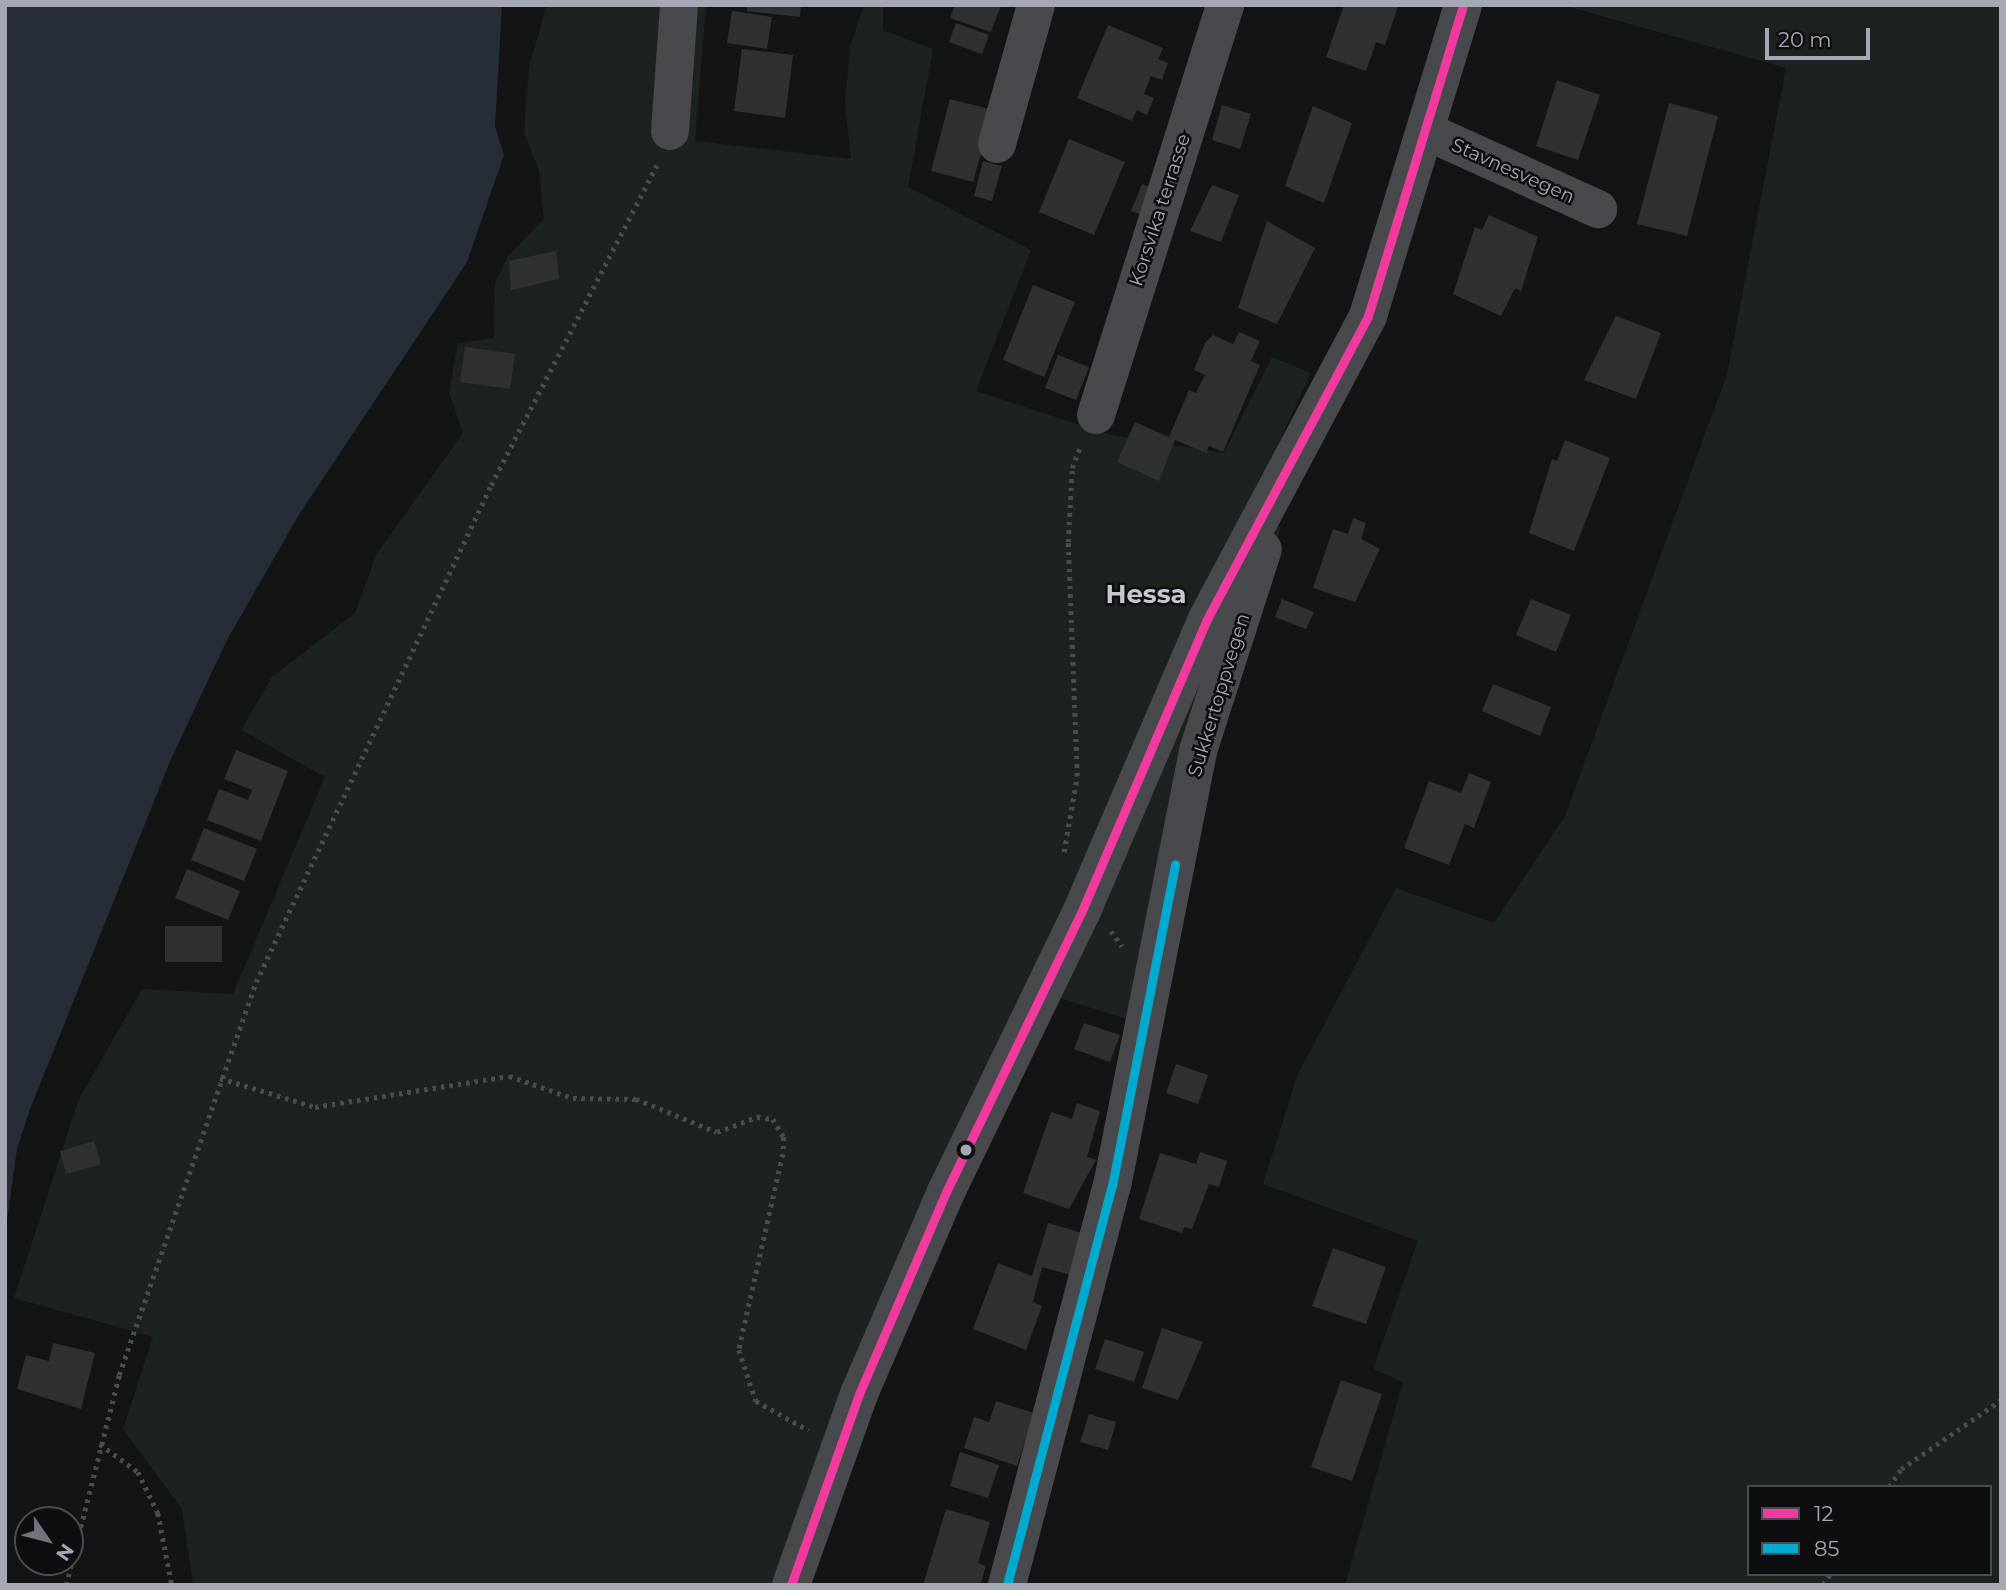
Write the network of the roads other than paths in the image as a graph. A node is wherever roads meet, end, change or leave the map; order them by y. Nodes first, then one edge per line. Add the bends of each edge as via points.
1 (679, 5) edge
2 (1037, 5) edge
3 (1225, 5) edge
4 (1463, 5) edge
5 (670, 131) road end
6 (1428, 132) junction
7 (997, 145) dead end
8 (1598, 209) dead end
9 (1096, 415) road end
10 (1268, 501) junction
11 (791, 1585) edge
12 (1007, 1585) edge

1 - 5 street
2 - 7 street
3 - 9 street, Korsvika terrasse
4 - 6 street, Stavnesvegen
6 - 8 street, Stavnesvegen
6 - 10 street, Stavnesvegen via 1368,316
10 - 11 street, Stavnesvegen via 1206,621 1086,902 946,1192 841,1443
10 - 12 street, Sukkertoppvegen via 1265,545 1198,751 1112,1186

